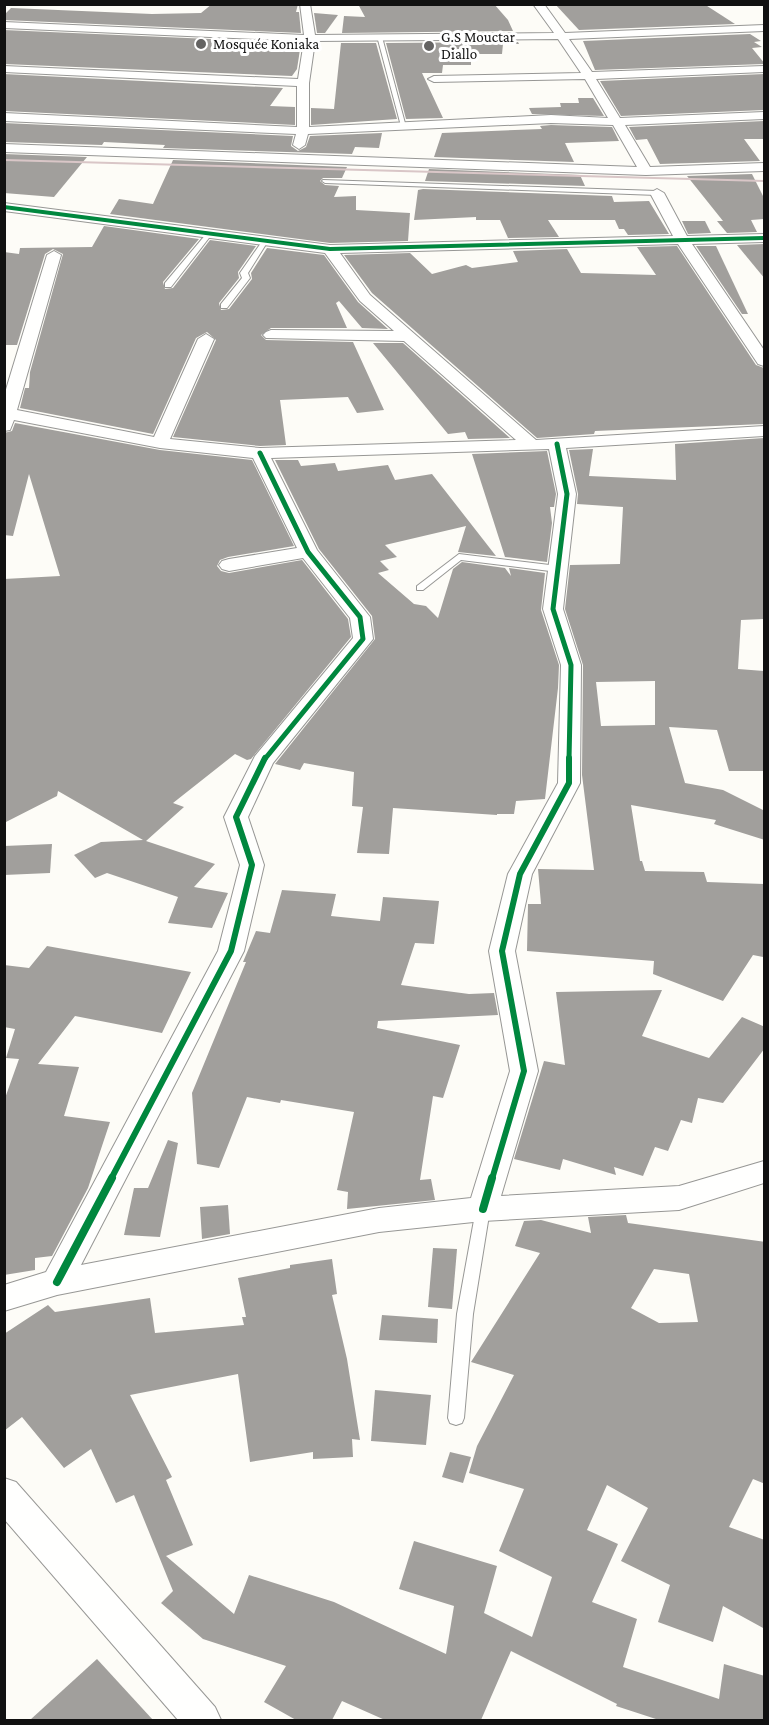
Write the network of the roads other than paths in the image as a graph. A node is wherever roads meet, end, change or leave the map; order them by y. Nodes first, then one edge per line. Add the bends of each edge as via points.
1 (305, 4) edge
2 (538, 4) edge
3 (5, 26) edge
4 (765, 28) edge
5 (563, 36) junction
6 (379, 37) junction
7 (310, 38) junction
8 (4, 69) edge
9 (765, 69) edge
10 (589, 76) junction
11 (434, 79) dead end
12 (303, 83) junction
13 (765, 116) edge
14 (4, 117) edge
15 (617, 122) junction
16 (404, 126) junction
17 (303, 131) junction
18 (4, 148) edge
19 (296, 158) junction
20 (765, 167) edge
21 (646, 171) junction
22 (325, 181) dead end
23 (657, 193) joint
24 (4, 207) edge
25 (209, 234) junction
26 (765, 238) edge
27 (266, 241) junction
28 (683, 241) junction
29 (330, 249) junction
30 (54, 255) dead end
31 (168, 285) dead end
32 (224, 306) dead end
33 (271, 335) dead end
34 (408, 336) junction
35 (206, 339) dead end
36 (765, 361) edge
37 (6, 417) edge
38 (765, 431) edge
39 (160, 443) junction
40 (556, 444) junction
41 (532, 445) junction
42 (260, 453) junction
43 (308, 552) junction
44 (230, 565) dead end
45 (558, 569) junction
46 (420, 588) dead end
47 (765, 1172) edge
48 (483, 1209) junction
49 (57, 1282) junction
50 (4, 1298) edge
51 (456, 1418) dead end
52 (4, 1493) edge
53 (202, 1720) edge

1 - 7 street
2 - 5 street
3 - 7 street
4 - 5 street
5 - 6 street
5 - 10 street
6 - 7 street
6 - 16 lane
7 - 12 street
8 - 12 street
9 - 10 street
10 - 11 street
10 - 15 street
12 - 17 street
13 - 15 street
14 - 17 street
15 - 16 street via 551,119
15 - 21 street
16 - 17 street
17 - 19 street
18 - 19 street
19 - 21 street
20 - 21 street
22 - 23 lane
23 - 28 street
24 - 25 street
25 - 27 street
25 - 31 lane
26 - 28 street
27 - 29 street
27 - 32 lane via 244,273 246,278
28 - 29 street
28 - 36 street
29 - 34 street via 365,298
30 - 37 street
33 - 34 street
34 - 41 street
35 - 39 street
37 - 39 street
38 - 40 street
39 - 42 street
40 - 41 street
40 - 45 street via 567,494
41 - 42 street
42 - 43 street
43 - 44 street
43 - 49 street via 360,617 363,639 263,761 236,817 252,865 231,951
45 - 46 lane via 459,557
45 - 48 street via 553,609 571,665 569,783 520,874 502,951 524,1071
47 - 48 street via 679,1198
48 - 49 street via 378,1220
48 - 51 lane via 465,1314
49 - 50 street
52 - 53 street

